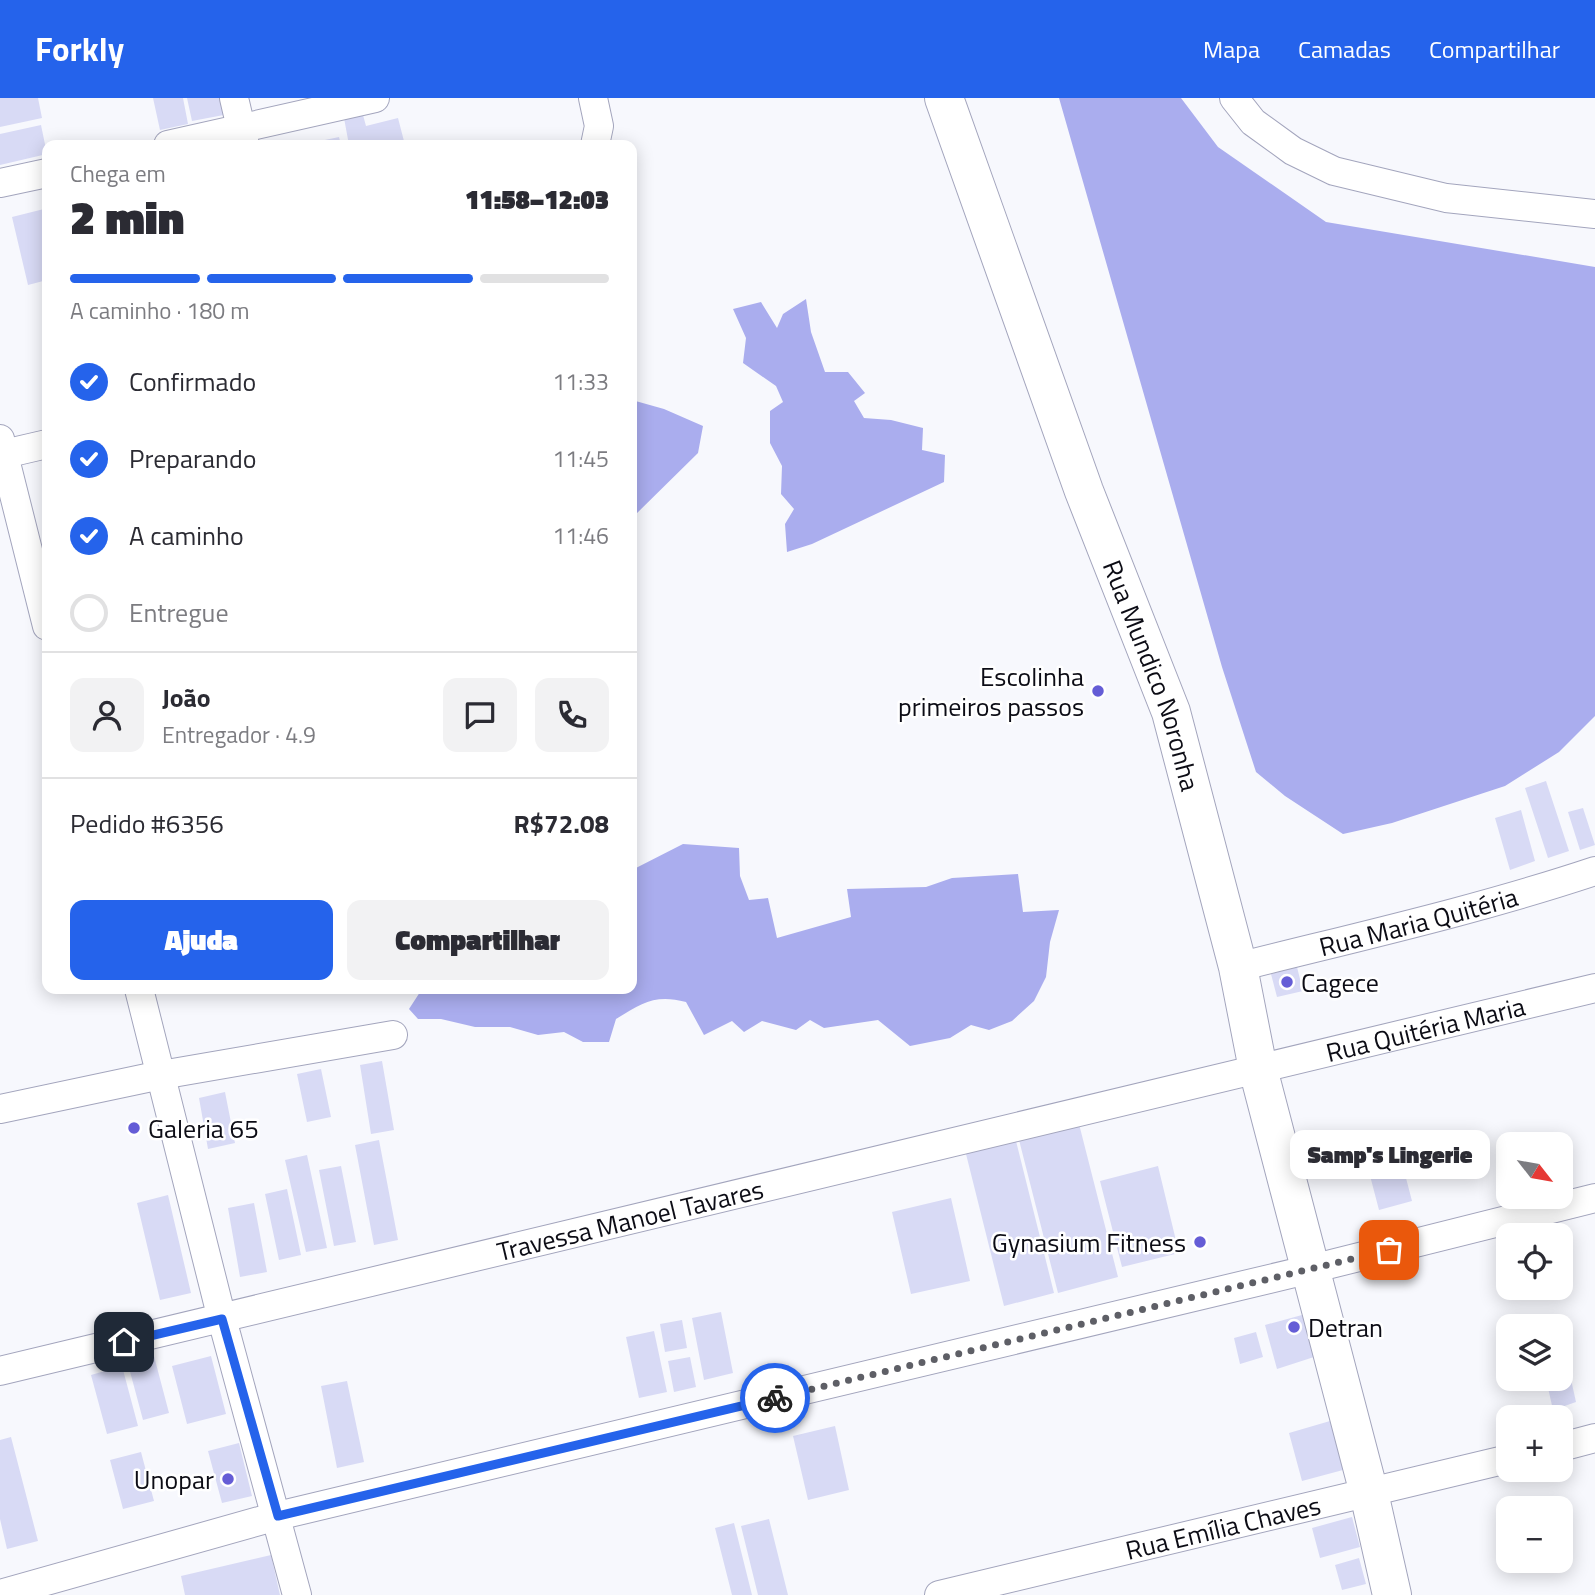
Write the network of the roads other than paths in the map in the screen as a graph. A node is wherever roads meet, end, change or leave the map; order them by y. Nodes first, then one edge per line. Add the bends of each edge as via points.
1 (234, 98) edge
2 (374, 98) edge
3 (593, 98) edge
4 (944, 98) edge
5 (1234, 98) edge
6 (243, 137) edge
7 (215, 140) edge
8 (595, 140) edge
9 (42, 174) edge
10 (0, 183) edge
11 (1595, 214) edge
12 (42, 444) edge
13 (1, 449) edge
14 (42, 607) edge
15 (1595, 871) edge
16 (1238, 967) junction
17 (1595, 988) edge
18 (140, 994) edge
19 (393, 1035) dead end
20 (1258, 1069) junction
21 (160, 1074) junction
22 (0, 1109) edge
23 (1595, 1198) edge
24 (1311, 1269) junction
25 (222, 1319) junction
26 (0, 1371) edge
27 (1595, 1438) edge
28 (1573, 1444) edge
29 (1496, 1463) edge
30 (1369, 1493) junction
31 (278, 1516) junction
32 (0, 1594) edge
33 (297, 1595) edge
34 (939, 1595) edge
35 (1392, 1595) edge

1 - 6 street
2 - 6 street
3 - 8 street via 599,126
4 - 16 street, Rua Mundico Noronha via 1084,491 1164,693
5 - 11 street via 1253,122 1293,151 1334,171 1446,198
6 - 7 street
9 - 10 street
12 - 13 street
13 - 14 street
15 - 16 street, Rua Maria Quitéria
16 - 20 street, Rua Mundico Noronha
17 - 20 street, Rua Quitéria Maria
18 - 21 street
19 - 21 street
20 - 24 street, Rua Mundico Noronha
20 - 25 street, Travessa Manoel Tavares
21 - 22 street
21 - 25 street
23 - 24 street
24 - 30 street, Rua Mundico Noronha
24 - 31 street
25 - 26 street, Travessa Manoel Tavares
25 - 31 street
27 - 28 street
29 - 30 street, Rua Emília Chaves
30 - 34 street, Rua Emília Chaves
30 - 35 street, Rua Mundico Noronha
31 - 32 street
31 - 33 street

